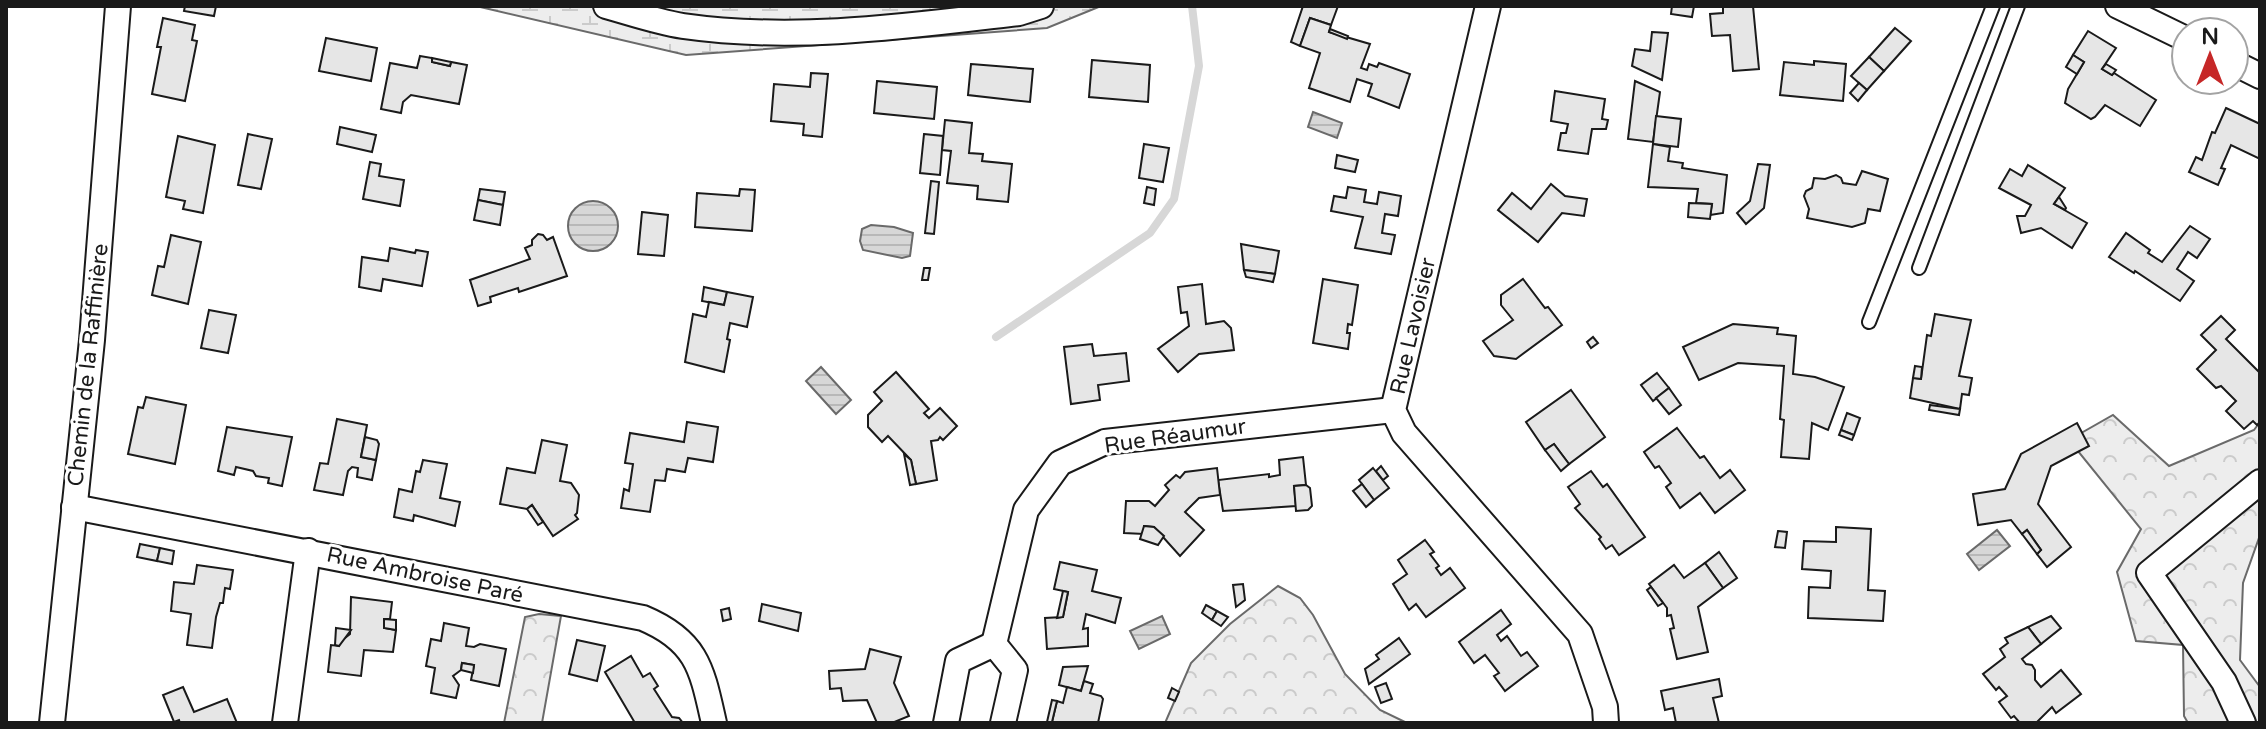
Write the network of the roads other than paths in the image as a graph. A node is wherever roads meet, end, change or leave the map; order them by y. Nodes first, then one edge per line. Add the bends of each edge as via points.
1 (118, 6) edge
2 (606, 6) edge
3 (1041, 6) edge
4 (1488, 6) edge
5 (1993, 6) edge
6 (2018, 6) edge
7 (2118, 6) edge
8 (2170, 31) edge
9 (1919, 268) dead end
10 (1869, 322) dead end
11 (1393, 410) junction
12 (2260, 482) edge
13 (74, 507) junction
14 (308, 551) junction
15 (994, 644) junction
16 (52, 723) edge
17 (285, 723) edge
18 (714, 723) edge
19 (946, 723) edge
20 (1003, 723) edge
21 (1606, 723) edge
22 (2243, 723) edge

1 - 13 street, Chemin de la Raffinière
2 - 3 street via 681,26 788,33 880,29
4 - 11 street, Rue Lavoisier
5 - 10 lane
6 - 9 lane
7 - 8 street
11 - 15 street, Rue Réaumur via 1105,442 1060,463 1026,510
11 - 21 street, Rue Lavoisier via 1404,433 1580,634
12 - 22 street via 2149,573 2224,682
13 - 14 street, Rue Ambroise Paré
13 - 16 street, Chemin de la Raffinière
14 - 17 street
14 - 18 street, Rue Ambroise Paré via 643,618 666,628 696,658
15 - 19 street via 958,661
15 - 20 street via 1015,670

